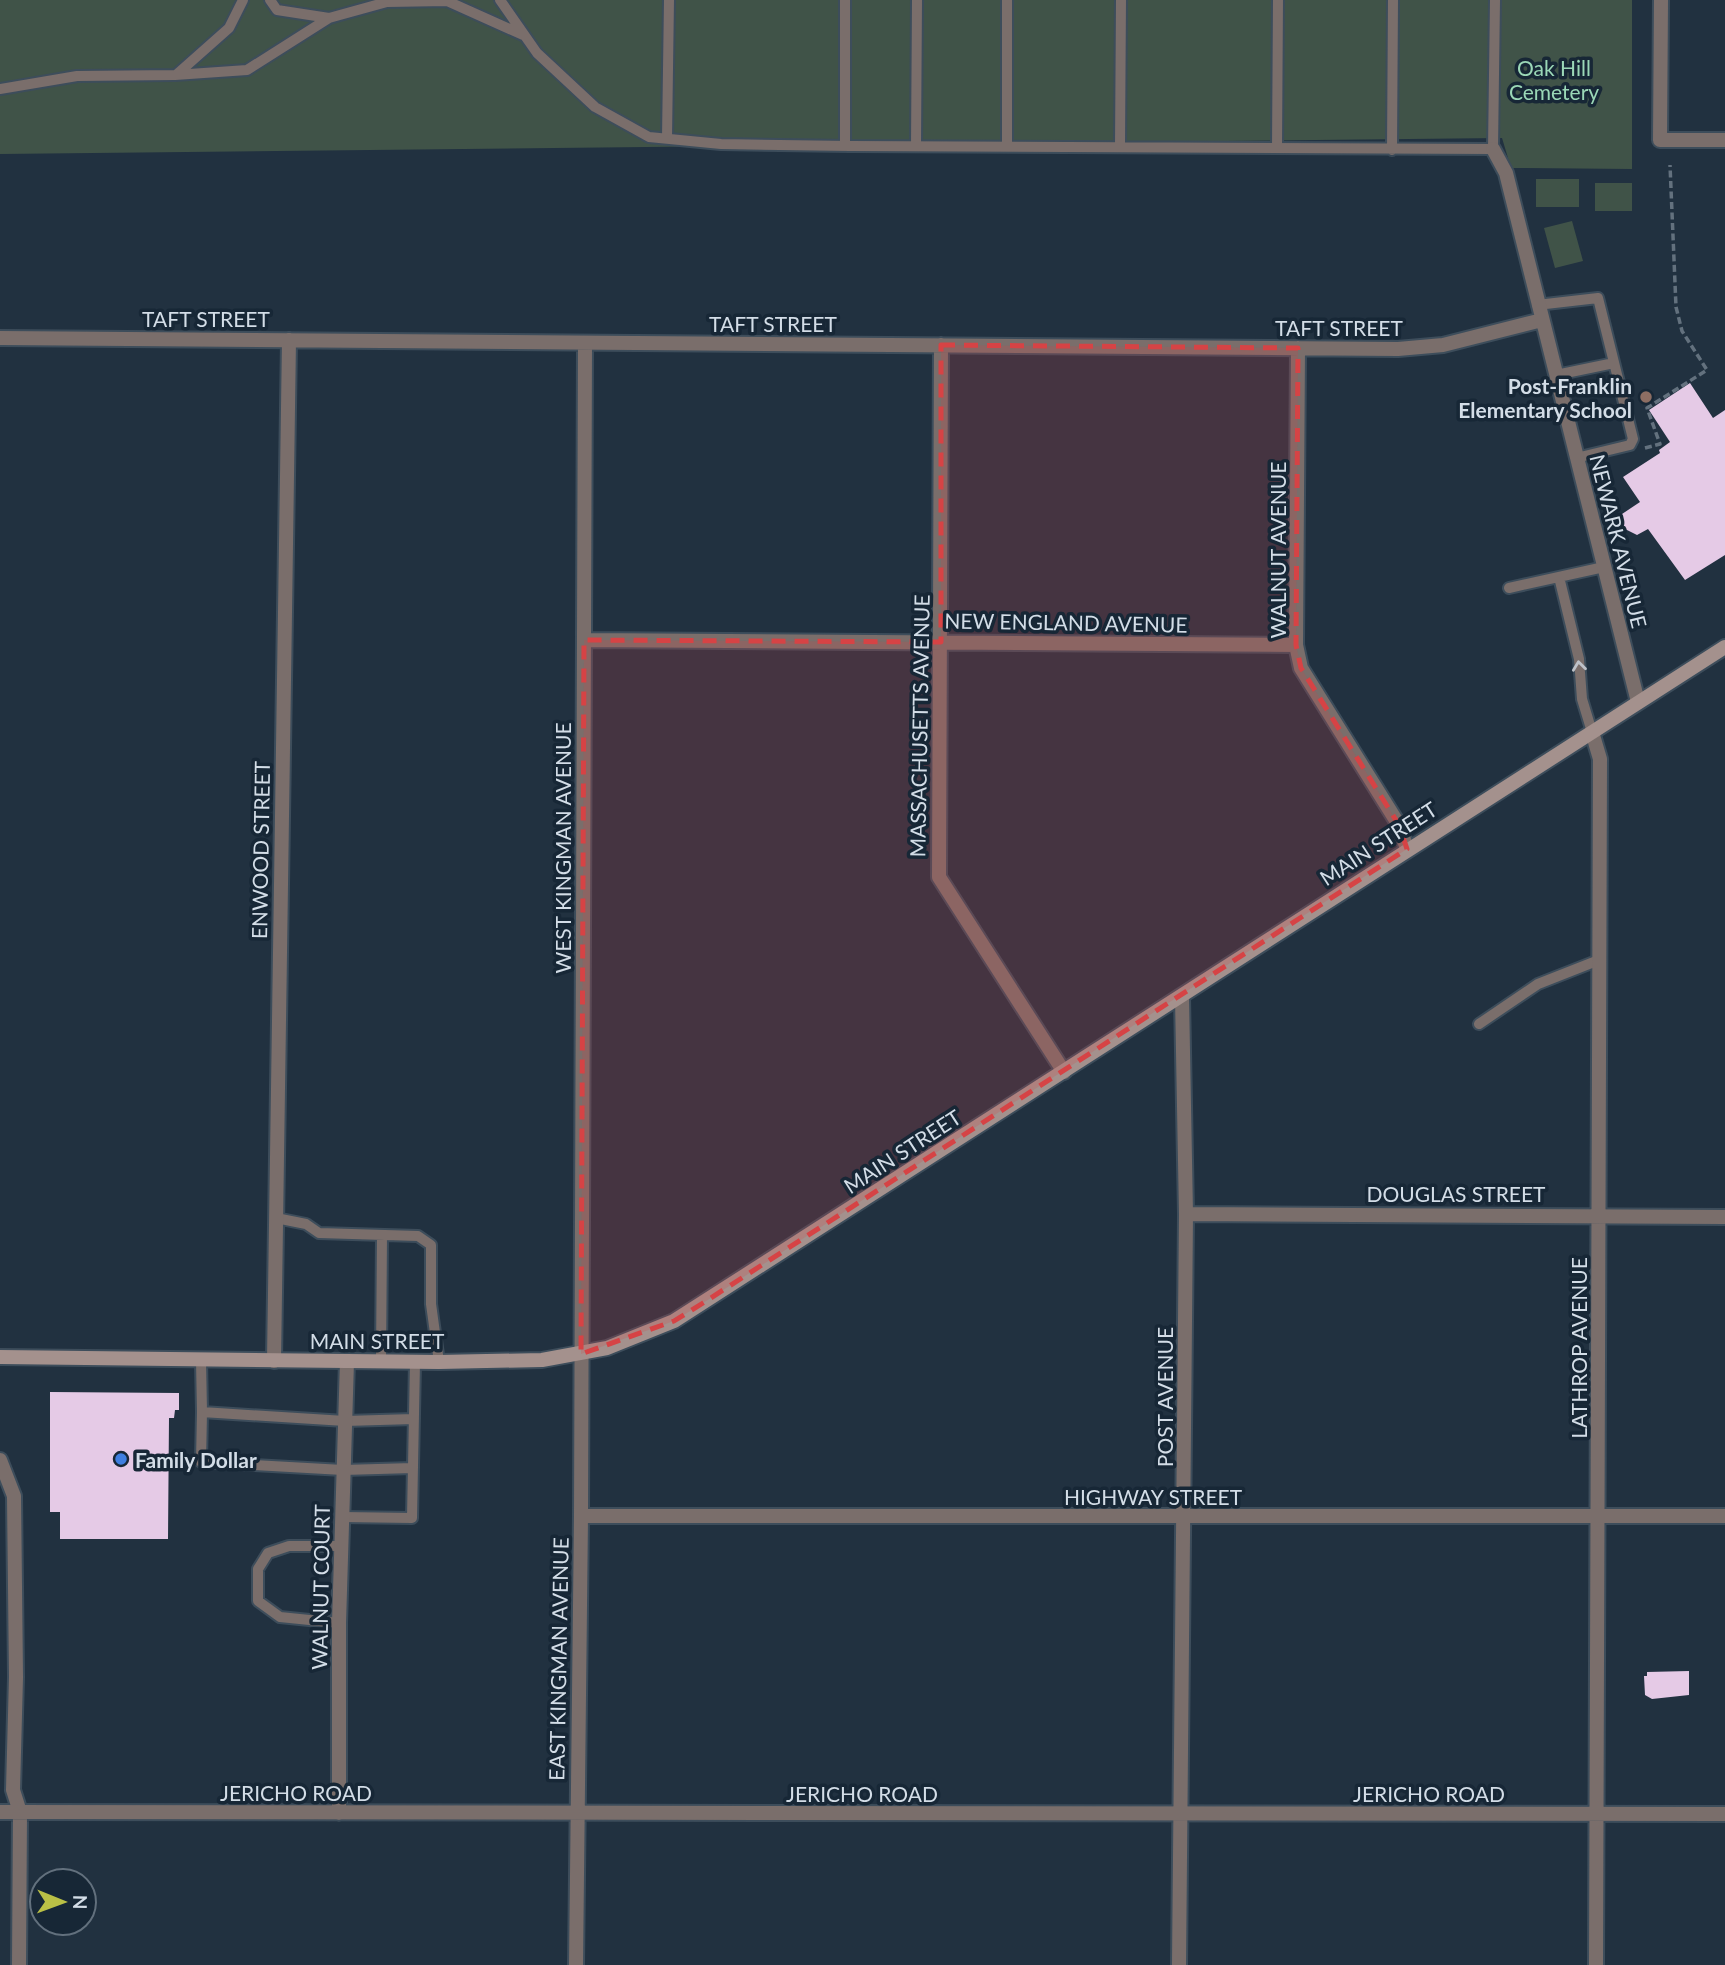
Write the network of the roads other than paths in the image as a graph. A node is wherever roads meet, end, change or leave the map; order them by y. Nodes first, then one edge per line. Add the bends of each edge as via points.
1 (243, 0) edge
2 (270, 0) edge
3 (500, 0) edge
4 (669, 0) edge
5 (845, 0) edge
6 (918, 0) edge
7 (1007, 0) edge
8 (1121, 0) edge
9 (1278, 0) edge
10 (1393, 0) edge
11 (1494, 0) edge
12 (1661, 0) edge
13 (448, 1) edge
14 (329, 18) junction
15 (525, 37) junction
16 (176, 75) junction
17 (0, 89) edge
18 (667, 138) junction
19 (1725, 140) edge
20 (1007, 145) junction
21 (845, 146) junction
22 (916, 146) junction
23 (1120, 146) junction
24 (1277, 148) junction
25 (1493, 149) junction
26 (1392, 150) junction
27 (1537, 305) junction
28 (1542, 320) junction
29 (0, 338) edge
30 (289, 340) junction
31 (585, 342) junction
32 (941, 345) junction
33 (1298, 348) junction
34 (1614, 363) junction
35 (1556, 375) junction
36 (1576, 458) junction
37 (1604, 567) junction
38 (1559, 577) junction
39 (1509, 588) dead end
40 (584, 640) junction
41 (942, 642) junction
42 (1296, 645) junction
43 (1725, 647) edge
44 (1638, 702) junction
45 (1592, 732) junction
46 (1407, 849) junction
47 (1599, 960) junction
48 (1182, 997) junction
49 (1479, 1024) dead end
50 (1064, 1072) junction
51 (1186, 1214) junction
52 (1600, 1215) junction
53 (1725, 1217) edge
54 (276, 1218) junction
55 (382, 1235) junction
56 (581, 1354) junction
57 (0, 1357) edge
58 (201, 1360) junction
59 (274, 1361) junction
60 (346, 1361) junction
61 (381, 1361) junction
62 (415, 1362) junction
63 (439, 1362) junction
64 (202, 1412) junction
65 (414, 1419) junction
66 (345, 1421) junction
67 (0, 1460) edge
68 (413, 1468) junction
69 (343, 1470) junction
70 (582, 1516) junction
71 (1598, 1516) junction
72 (1725, 1516) edge
73 (342, 1517) junction
74 (1184, 1517) junction
75 (341, 1546) junction
76 (339, 1623) junction
77 (0, 1812) edge
78 (20, 1812) junction
79 (339, 1813) junction
80 (578, 1814) junction
81 (1181, 1814) junction
82 (1596, 1814) junction
83 (1725, 1814) edge
84 (19, 1965) edge
85 (576, 1965) edge
86 (1180, 1965) edge
87 (1596, 1965) edge

1 - 16 lane via 229,28
2 - 14 lane via 277,10
3 - 15 lane
4 - 18 lane
5 - 21 lane
6 - 22 lane
7 - 20 lane
8 - 23 lane
9 - 24 lane
10 - 26 lane
11 - 25 lane
12 - 19 street via 1660,140
13 - 14 lane via 387,2
13 - 15 lane
14 - 16 lane via 247,70
15 - 18 lane via 595,107 649,136
16 - 17 lane via 77,76
18 - 21 lane via 721,144
20 - 22 lane
20 - 23 lane
21 - 22 lane
23 - 24 lane
24 - 26 lane
25 - 26 lane
25 - 27 street, NEWARK AVENUE via 1506,173
27 - 28 street, NEWARK AVENUE
27 - 34 lane via 1598,298
28 - 33 street, TAFT STREET via 1443,345
28 - 35 street, NEWARK AVENUE
29 - 30 street, TAFT STREET
30 - 31 street, TAFT STREET
30 - 54 street, ENWOOD STREET
31 - 32 street, TAFT STREET
31 - 40 street, WEST KINGMAN AVENUE
32 - 33 street, TAFT STREET
32 - 41 street, MASSACHUSETTS AVENUE
33 - 42 street, WALNUT AVENUE
34 - 35 lane
34 - 36 lane via 1632,443
35 - 36 street, NEWARK AVENUE
36 - 37 street, NEWARK AVENUE
37 - 38 lane
37 - 44 street, NEWARK AVENUE
38 - 39 lane
45 -> 38 lane
40 - 41 street, NEW ENGLAND AVENUE
40 - 56 street, WEST KINGMAN AVENUE
41 - 42 street, NEW ENGLAND AVENUE
41 - 50 street, MASSACHUSETTS AVENUE via 939,877
42 - 46 street, WALNUT AVENUE via 1301,668 1399,825
43 - 44 street, MAIN STREET
44 - 45 street, MAIN STREET
45 - 46 street, MAIN STREET
45 - 47 street, LATHROP AVENUE via 1600,759
46 - 48 street, MAIN STREET
47 - 49 lane via 1538,984
47 - 52 street, LATHROP AVENUE
48 - 50 street, MAIN STREET
48 - 51 street, POST AVENUE
50 - 56 street, MAIN STREET via 674,1321
51 - 52 street, DOUGLAS STREET
51 - 74 street, POST AVENUE
52 - 53 street, DOUGLAS STREET
52 - 71 street, LATHROP AVENUE
54 - 55 lane via 306,1224 319,1233
54 - 59 street, ENWOOD STREET
55 - 61 lane
55 - 63 lane via 418,1236 431,1245 431,1304
56 - 63 street, MAIN STREET via 542,1360
56 - 70 street, EAST KINGMAN AVENUE
57 - 58 street, MAIN STREET
58 - 59 street, MAIN STREET
58 - 64 lane
59 - 60 street, MAIN STREET
60 - 61 street, MAIN STREET
60 - 66 street, WALNUT COURT
61 - 62 street, MAIN STREET
62 - 63 street, MAIN STREET
62 - 65 lane
64 - 66 lane
64 - 69 lane via 201,1462
65 - 66 lane
65 - 68 lane
66 - 69 street, WALNUT COURT
67 - 78 street via 15,1508 13,1790
68 - 69 lane
68 - 73 lane via 412,1518
69 - 73 street, WALNUT COURT
70 - 74 street, HIGHWAY STREET
70 - 80 street, EAST KINGMAN AVENUE
71 - 72 street, HIGHWAY STREET
71 - 74 street, HIGHWAY STREET
71 - 82 street, LATHROP AVENUE
73 - 75 street, WALNUT COURT
74 - 81 street, POST AVENUE
75 - 76 street, WALNUT COURT
75 - 76 lane via 289,1546 268,1553 258,1569 258,1601 280,1617
76 - 79 street, WALNUT COURT
77 - 78 street, JERICHO ROAD
78 - 79 street, JERICHO ROAD
78 - 84 street
79 - 80 street, JERICHO ROAD
80 - 81 street, JERICHO ROAD
80 - 85 street, EAST KINGMAN AVENUE
81 - 82 street, JERICHO ROAD
81 - 86 street, POST AVENUE
82 - 83 street, JERICHO ROAD
82 - 87 street, LATHROP AVENUE

